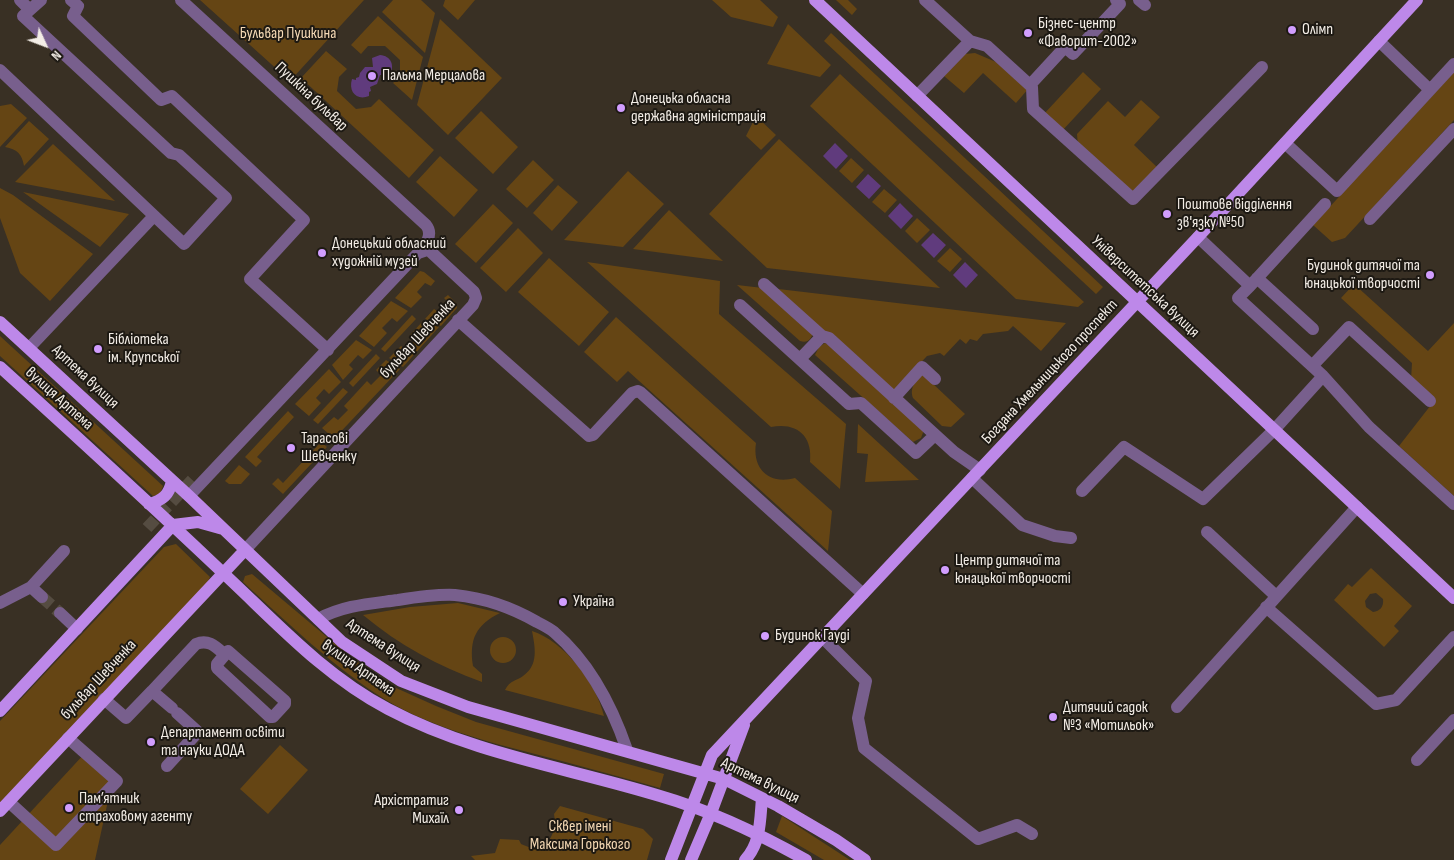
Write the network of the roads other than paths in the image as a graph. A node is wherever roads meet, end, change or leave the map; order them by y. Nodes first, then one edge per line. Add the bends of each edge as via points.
1 (41, 0) edge
2 (71, 0) edge
3 (181, 0) edge
4 (814, 0) edge
5 (925, 0) edge
6 (1116, 0) edge
7 (1417, 0) edge
8 (25, 4) edge
9 (970, 40) junction
10 (1379, 42) junction
11 (1454, 64) edge
12 (1262, 67) dead end
13 (0, 70) edge
14 (1030, 85) junction
15 (1430, 90) junction
16 (917, 96) junction
17 (1454, 130) edge
18 (1285, 143) junction
19 (1325, 204) dead end
20 (153, 217) junction
21 (1370, 219) dead end
22 (1198, 237) junction
23 (418, 253) junction
24 (1254, 282) junction
25 (764, 284) dead end
26 (1137, 302) junction
27 (740, 305) dead end
28 (458, 320) junction
29 (0, 322) edge
30 (1313, 329) dead end
31 (822, 336) junction
32 (29, 348) junction
33 (328, 350) junction
34 (800, 359) junction
35 (1312, 366) junction
36 (0, 367) edge
37 (1322, 376) junction
38 (936, 379) dead end
39 (894, 398) junction
40 (1430, 401) dead end
41 (1274, 430) junction
42 (935, 435) junction
43 (976, 474) junction
44 (172, 481) junction
45 (1082, 491) dead end
46 (189, 496) junction
47 (149, 504) junction
48 (1454, 504) edge
49 (1357, 507) junction
50 (172, 526) junction
51 (224, 530) junction
52 (1207, 532) dead end
53 (1071, 538) dead end
54 (245, 550) junction
55 (64, 551) dead end
56 (223, 573) junction
57 (31, 587) junction
58 (863, 594) junction
59 (1276, 596) junction
60 (42, 597) tunnel mouth
61 (1454, 598) edge
62 (0, 603) edge
63 (1266, 607) junction
64 (60, 613) tunnel mouth
65 (318, 620) junction
66 (77, 629) junction
67 (1454, 637) edge
68 (823, 638) junction
69 (224, 654) junction
70 (152, 690) junction
71 (104, 699) junction
72 (1177, 707) dead end
73 (0, 712) edge
74 (745, 720) junction
75 (1454, 720) edge
76 (68, 738) junction
77 (627, 750) junction
78 (1418, 760) dead end
79 (167, 766) dead end
80 (704, 772) junction
81 (724, 779) junction
82 (762, 798) junction
83 (4, 806) edge
84 (691, 806) junction
85 (711, 813) junction
86 (759, 834) junction
87 (1032, 834) dead end
88 (671, 860) edge
89 (691, 860) edge
90 (745, 860) edge
91 (806, 860) edge
92 (865, 860) edge

1 - 8 street
2 - 33 street via 78,6 73,16 161,100 172,96 304,220 250,279
3 - 23 street, Пушкіна бульвар via 429,230 428,240
4 - 16 main road, Університетська вулиця
5 - 9 street
6 - 14 street via 1120,4 1073,54 1065,47
7 - 10 main road, Богдана Хмельницького проспект
8 - 20 street via 23,16 171,153 179,155 226,198 184,244
9 - 14 street via 987,46
9 - 16 street
10 - 15 street
10 - 18 main road, Богдана Хмельницького проспект
11 - 15 street
12 - 14 street via 1132,199 1032,109
13 - 20 street
15 - 18 street via 1337,191
16 - 26 main road, Університетська вулиця
17 - 21 street
18 - 22 main road, Богдана Хмельницького проспект
19 - 24 street
20 - 32 street
22 - 24 street
22 - 26 main road, Богдана Хмельницького проспект
23 - 28 street, бульвар Шевченка via 431,252 474,292 475,301
23 - 33 street
24 - 30 street
24 - 35 street via 1238,298
25 - 31 street
26 - 41 main road, Університетська вулиця
26 - 43 main road, Богдана Хмельницького проспект
27 - 34 street
28 - 54 street, бульвар Шевченка
28 - 58 street via 589,436 632,394 640,392
29 - 32 main road, Артема вулиця
31 - 34 street
31 - 39 street via 829,338
32 - 44 main road, Артема вулиця
33 - 46 street
34 - 42 street via 849,404 861,403 916,453
35 - 37 street
35 - 40 street via 1349,327
36 - 47 main road, вулиця Артема
37 - 41 street
37 - 48 street via 1368,427
38 - 39 street via 922,367
39 - 42 street
41 - 45 street via 1203,498 1124,447
41 - 49 main road, Університетська вулиця
42 - 43 street
43 - 53 street via 1022,525
43 - 58 main road, Богдана Хмельницького проспект
44 - 46 main road, Артема вулиця
44 - 47 main road via 168,494
46 - 51 main road, Артема вулиця
47 - 50 main road, вулиця Артема
49 - 59 street
49 - 61 main road, Університетська вулиця
50 - 51 main road via 198,522
50 - 56 main road, вулиця Артема
50 - 66 main road
51 - 54 main road, Артема вулиця
52 - 59 street
54 - 56 main road, бульвар Шевченка
54 - 65 main road, Артема вулиця
55 - 57 street
56 - 71 main road, бульвар Шевченка
56 - 84 main road, вулиця Артема via 325,669 389,710 449,737
57 - 60 street
57 - 62 street
58 - 68 main road, Богдана Хмельницького проспект
59 - 63 street
63 - 67 street via 1376,704 1396,700
63 - 72 street
64 - 66 street
65 - 77 main road, Артема вулиця via 342,642 401,681 468,707
65 - 77 street via 344,607 454,595 488,600 521,613 552,631 574,652 613,712
66 - 73 main road
68 - 74 main road, Богдана Хмельницького проспект
68 - 87 street via 866,682 858,718 864,748 978,839 1017,825
69 - 69 street via 230,652 285,702 274,717 270,717 217,668
69 - 70 street via 208,642 196,644
70 - 71 street via 126,718
70 - 79 street via 198,733
71 - 76 main road, бульвар Шевченка
74 - 80 main road, Богдана Хмельницького проспект via 712,755
74 - 81 main road, Богдана Хмельницького проспект
75 - 78 street
76 - 83 main road, бульвар Шевченка
76 - 83 street via 117,781 56,845
77 - 80 main road, Артема вулиця
80 - 81 main road, Артема вулиця
80 - 84 main road, Богдана Хмельницького проспект
81 - 82 main road, Артема вулиця
81 - 85 main road, Богдана Хмельницького проспект
82 - 86 main road
82 - 92 main road, Артема вулиця
84 - 85 main road, вулиця Артема
84 - 88 main road, Богдана Хмельницького проспект
85 - 86 main road, вулиця Артема
85 - 89 main road, Богдана Хмельницького проспект
86 - 90 main road
86 - 91 main road

